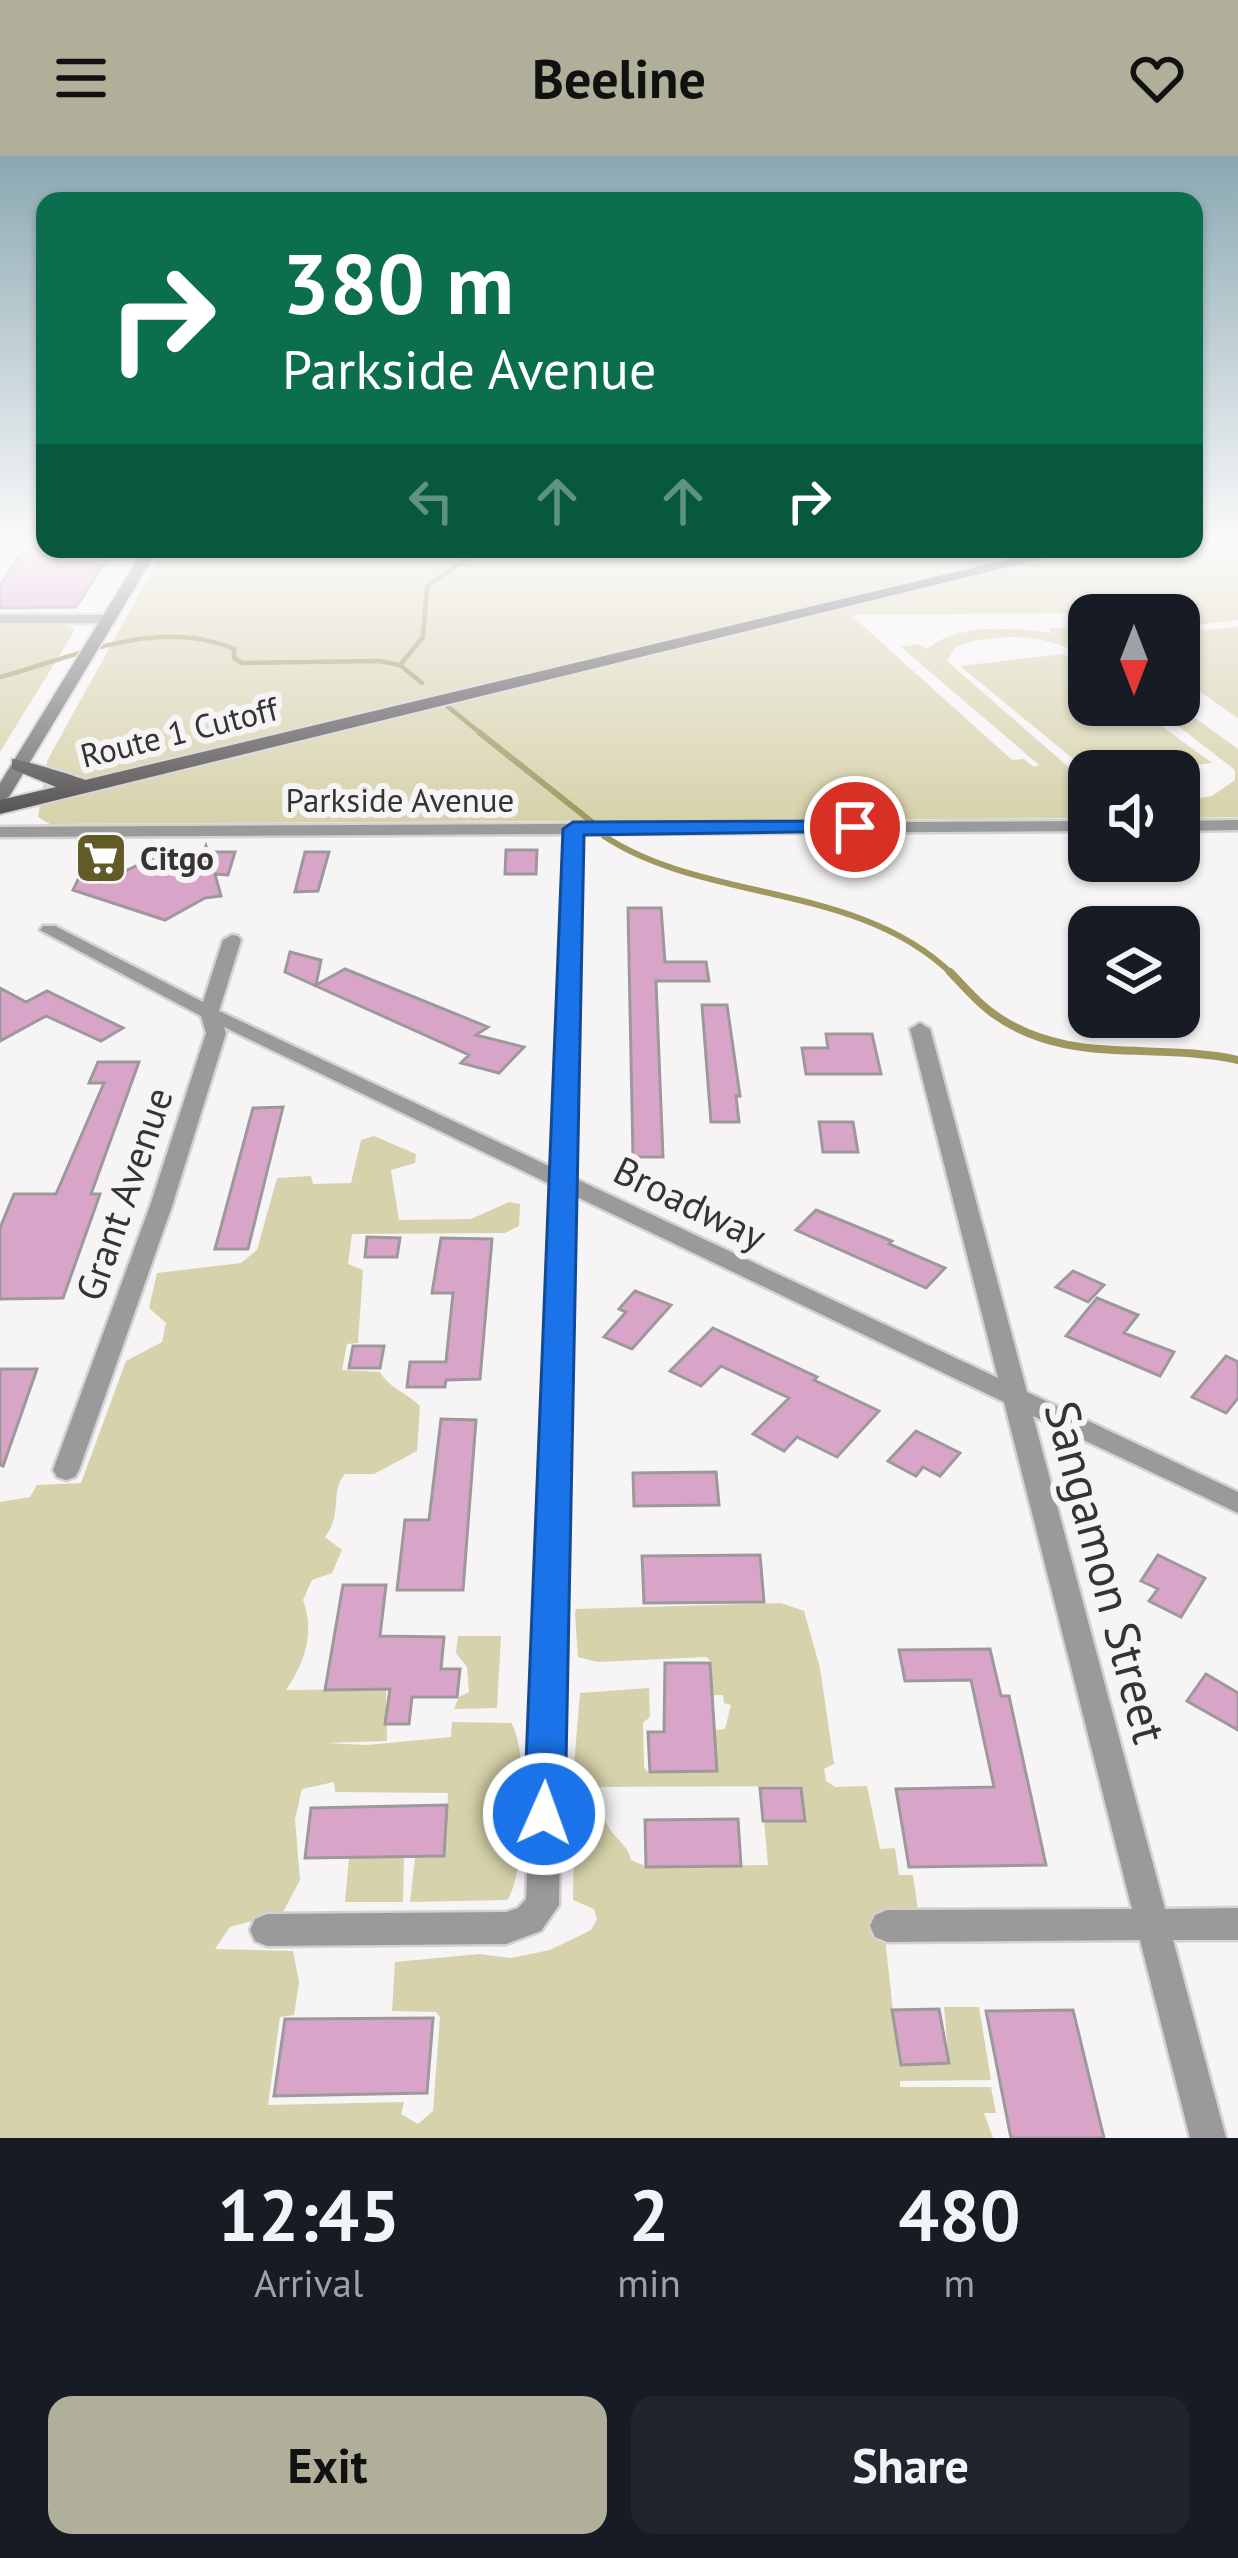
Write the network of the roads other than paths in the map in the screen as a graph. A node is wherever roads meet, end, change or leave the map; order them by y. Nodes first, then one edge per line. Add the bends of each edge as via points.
1 (96, 636) edge
2 (707, 636) edge
3 (20, 764) junction
4 (111, 779) junction
5 (0, 797) edge
6 (0, 807) edge
7 (1238, 825) edge
8 (1068, 826) edge
9 (1200, 826) edge
10 (573, 829) junction
11 (0, 832) edge
12 (49, 930) dead end
13 (232, 940) dead end
14 (209, 1013) junction
15 (920, 1029) dead end
16 (563, 1181) junction
17 (1015, 1400) junction
18 (65, 1470) dead end
19 (1238, 1503) edge
20 (1151, 1924) junction
21 (1238, 1924) edge
22 (887, 1926) dead end
23 (267, 1930) dead end
24 (1208, 2138) edge

1 - 3 street
2 - 4 main road, Route 1 Cutoff
3 - 4 main road via 50,781
3 - 5 street
4 - 6 main road, Route 1 Cutoff
7 - 9 street
8 - 10 street, Parkside Avenue
10 - 11 street, Parkside Avenue
10 - 16 street
12 - 14 street, Broadway
13 - 14 street, Grant Avenue
14 - 16 street, Broadway
14 - 18 street, Grant Avenue via 216,1033
15 - 17 street, Sangamon Street
16 - 17 street, Broadway
16 - 23 street via 542,1905 506,1928
17 - 19 street, Broadway
17 - 20 street, Sangamon Street
20 - 21 street
20 - 22 street
20 - 24 street, Sangamon Street

